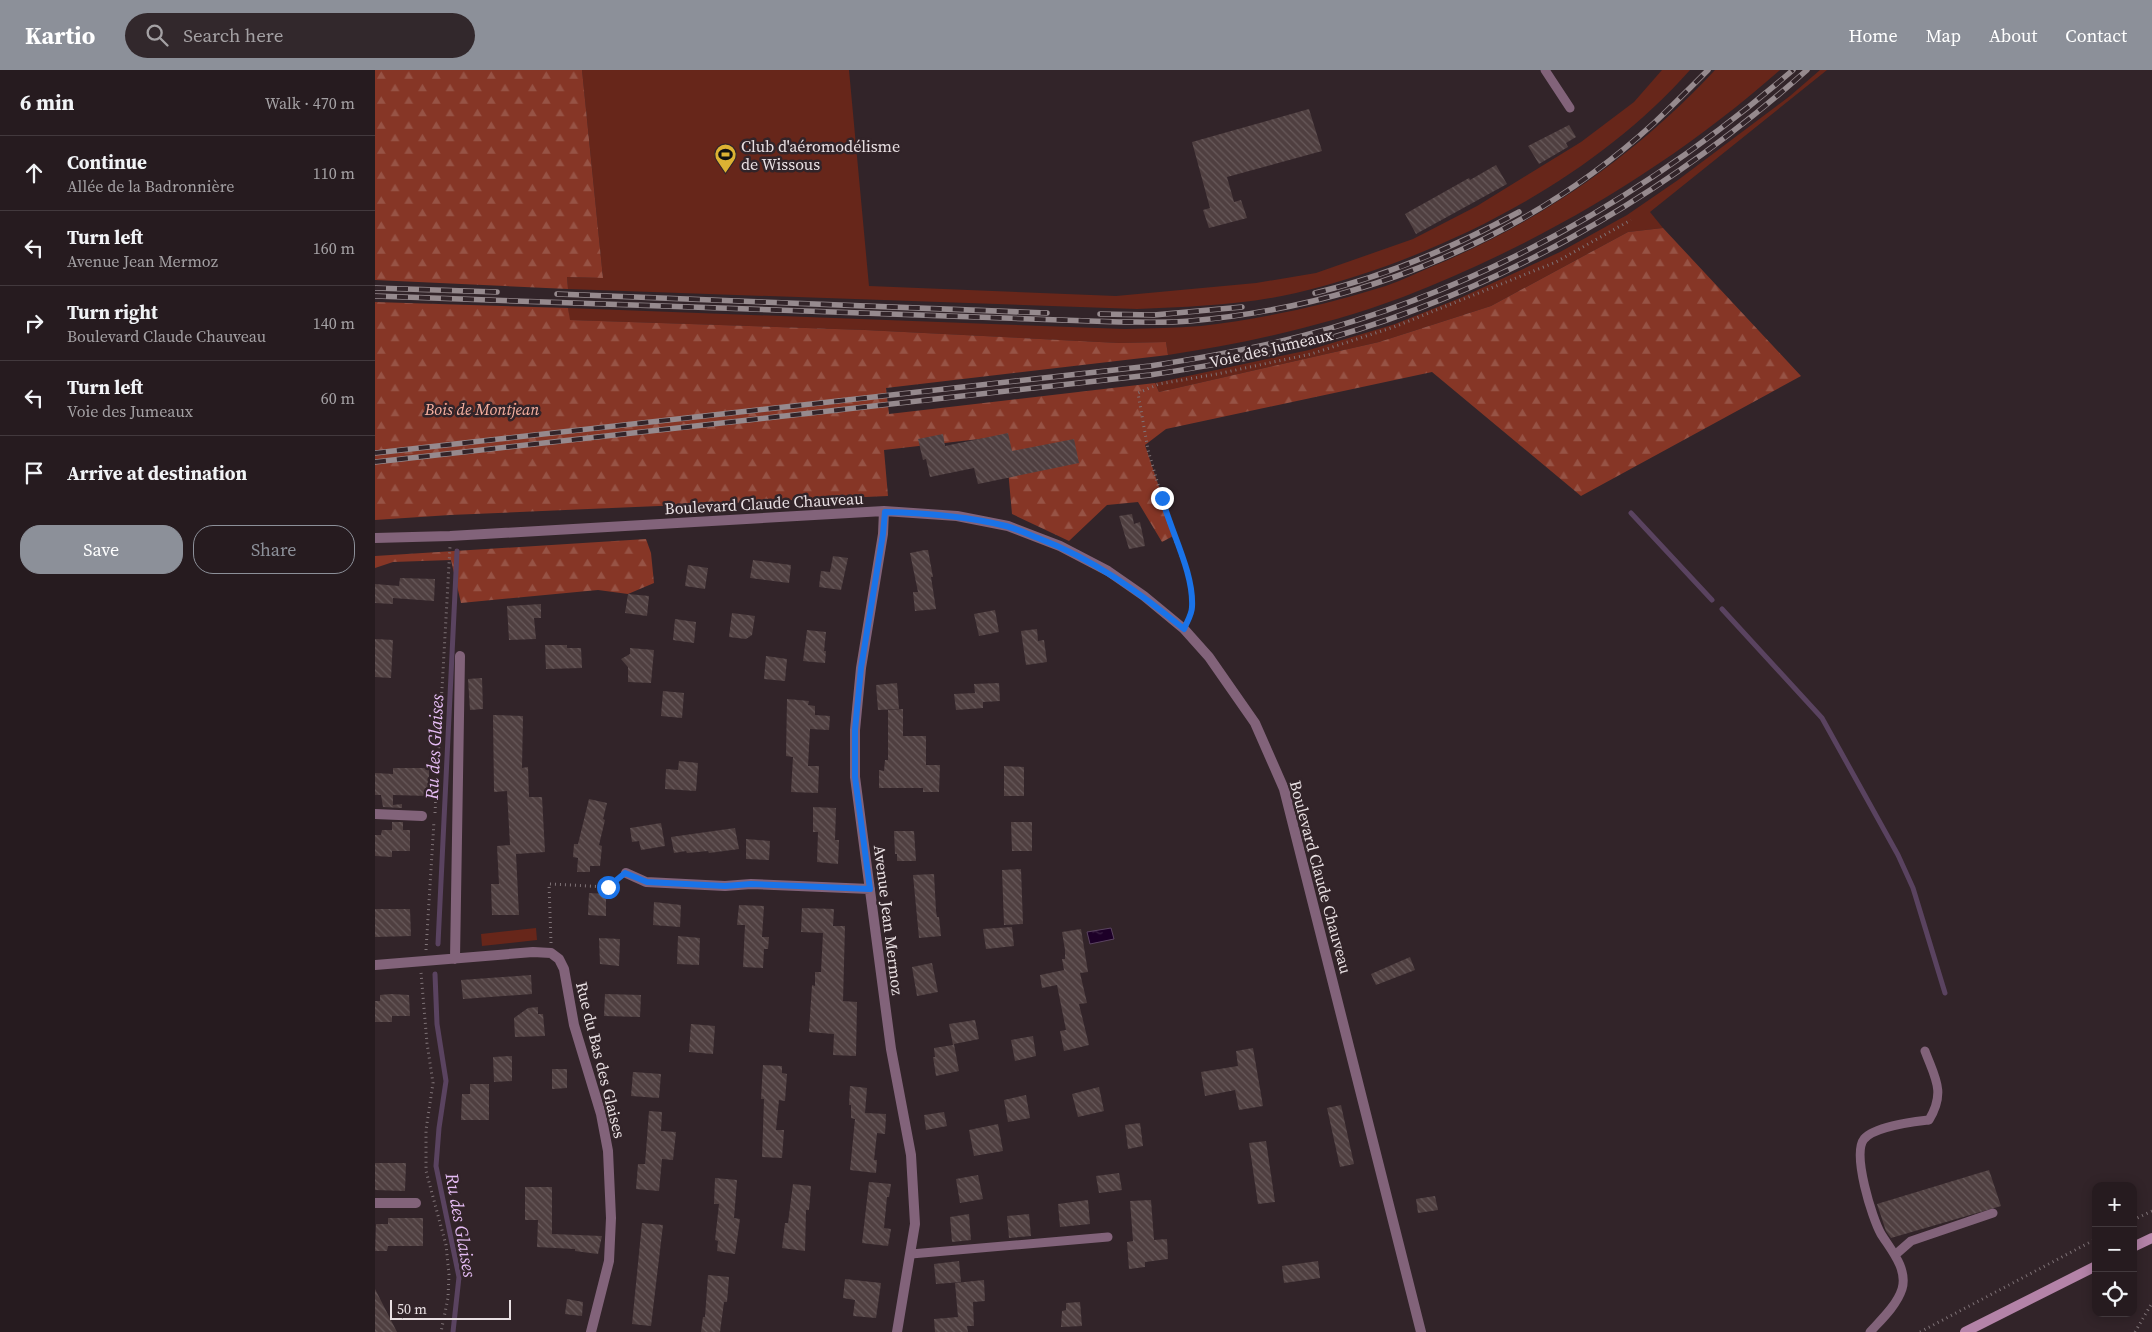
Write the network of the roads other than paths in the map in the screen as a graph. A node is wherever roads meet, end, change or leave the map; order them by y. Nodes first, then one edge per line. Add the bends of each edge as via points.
1 (1545, 70) edge
2 (1570, 108) dead end
3 (885, 512) junction
4 (375, 538) edge
5 (460, 656) dead end
6 (375, 814) edge
7 (422, 816) dead end
8 (625, 873) road end
9 (870, 889) junction
10 (455, 959) junction
11 (375, 965) edge
12 (1925, 1051) dead end
13 (375, 1203) edge
14 (416, 1203) dead end
15 (1993, 1213) dead end
16 (1108, 1236) dead end
17 (2152, 1238) edge
18 (2137, 1245) edge
19 (911, 1254) junction
20 (1895, 1255) junction
21 (2092, 1268) edge
22 (591, 1332) edge
23 (897, 1332) edge
24 (1421, 1332) edge
25 (1870, 1332) edge
26 (1965, 1332) edge

1 - 2 lane
3 - 4 street, Boulevard Claude Chauveau
3 - 9 street, Avenue Jean Mermoz via 861,668 855,730 855,777
3 - 24 street, Boulevard Claude Chauveau via 957,516 1008,526 1060,546 1108,571 1184,629 1209,657 1255,723 1284,789
5 - 10 street
6 - 7 street
8 - 9 street via 647,882
9 - 19 street, Avenue Jean Mermoz via 891,1049 911,1155 915,1224
10 - 11 street
10 - 22 street, Rue du Bas des Glaises via 551,953 564,969 574,1025 601,1114 607,1151 611,1218 609,1261
12 - 20 lane via 1939,1089 1929,1120 1879,1130 1864,1139 1859,1152 1864,1183 1880,1232
13 - 14 street
15 - 20 lane via 1911,1240
16 - 19 lane
17 - 18 main road
19 - 23 street, Avenue Jean Mermoz
20 - 25 lane via 1903,1275 1902,1290 1890,1310
21 - 26 main road

